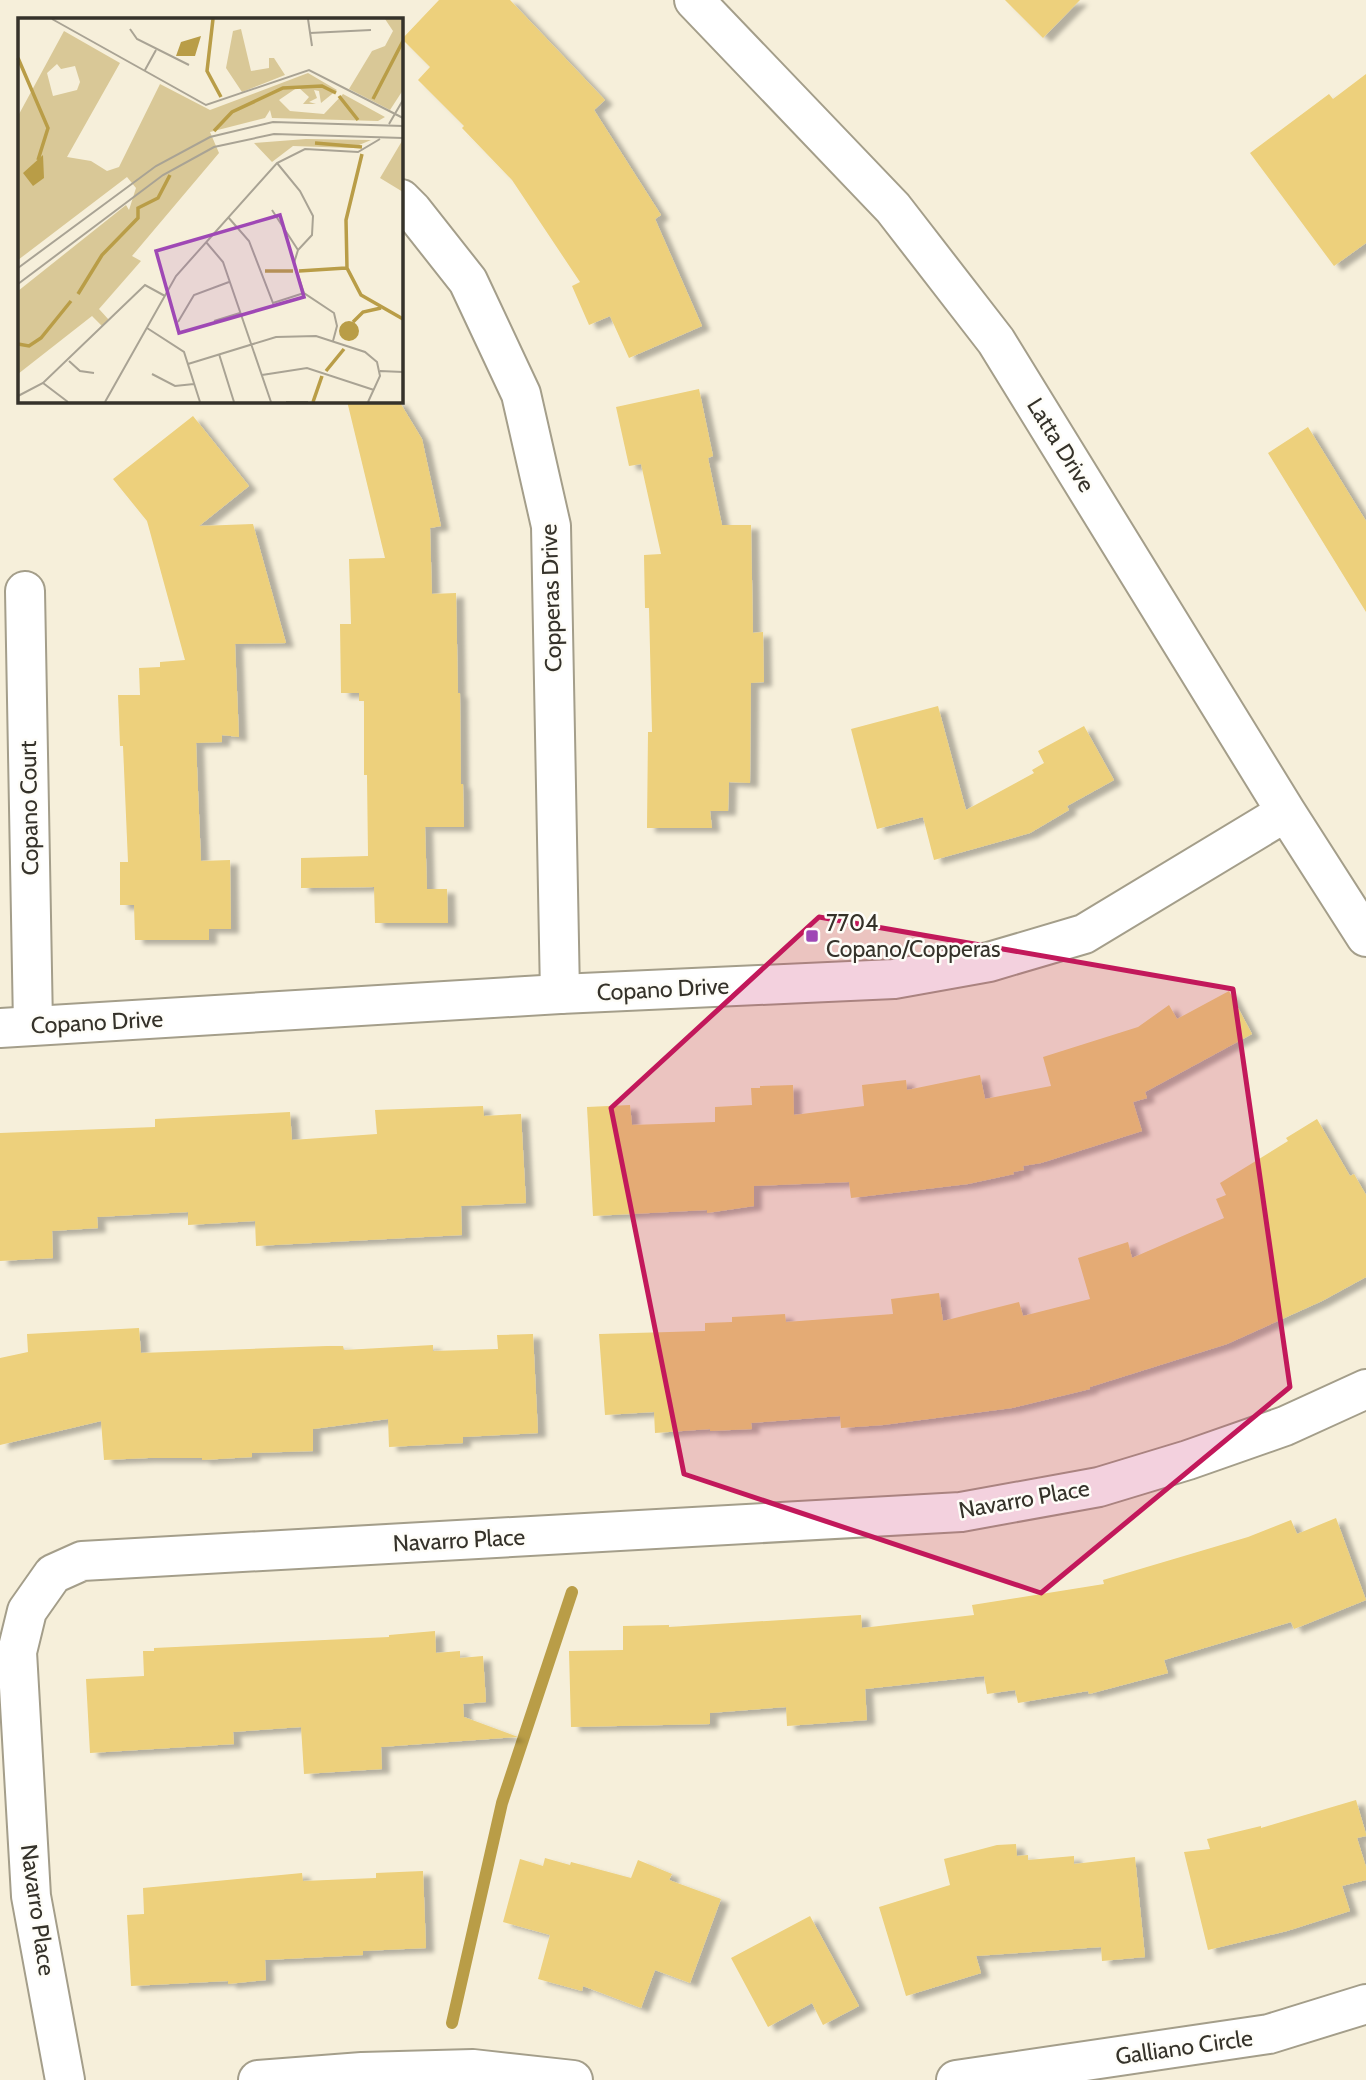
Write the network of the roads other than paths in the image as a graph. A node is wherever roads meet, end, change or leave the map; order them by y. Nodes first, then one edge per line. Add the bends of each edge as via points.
1 (694, 0) edge
2 (402, 200) edge
3 (25, 591) dead end
4 (1286, 812) junction
5 (1366, 937) edge
6 (560, 994) junction
7 (16, 1026) edge
8 (1366, 1389) edge
9 (1366, 2004) edge
10 (65, 2080) edge
11 (257, 2080) edge
12 (573, 2080) edge
13 (956, 2080) edge

1 - 4 street, Latta Drive via 893,208 996,341
2 - 6 street, Copperas Drive via 468,281 516,383 551,526
3 - 7 street, Copano Court
4 - 5 street, Latta Drive
4 - 6 street, Copano Drive via 1084,934 989,962 894,979
6 - 7 street, Copano Drive
8 - 10 street, Navarro Place via 1285,1426 1188,1460 1099,1487 961,1512 82,1561 52,1574 27,1611 16,1652 31,1896
9 - 13 street, Galliano Circle via 1269,2034
11 - 12 street via 473,2069

